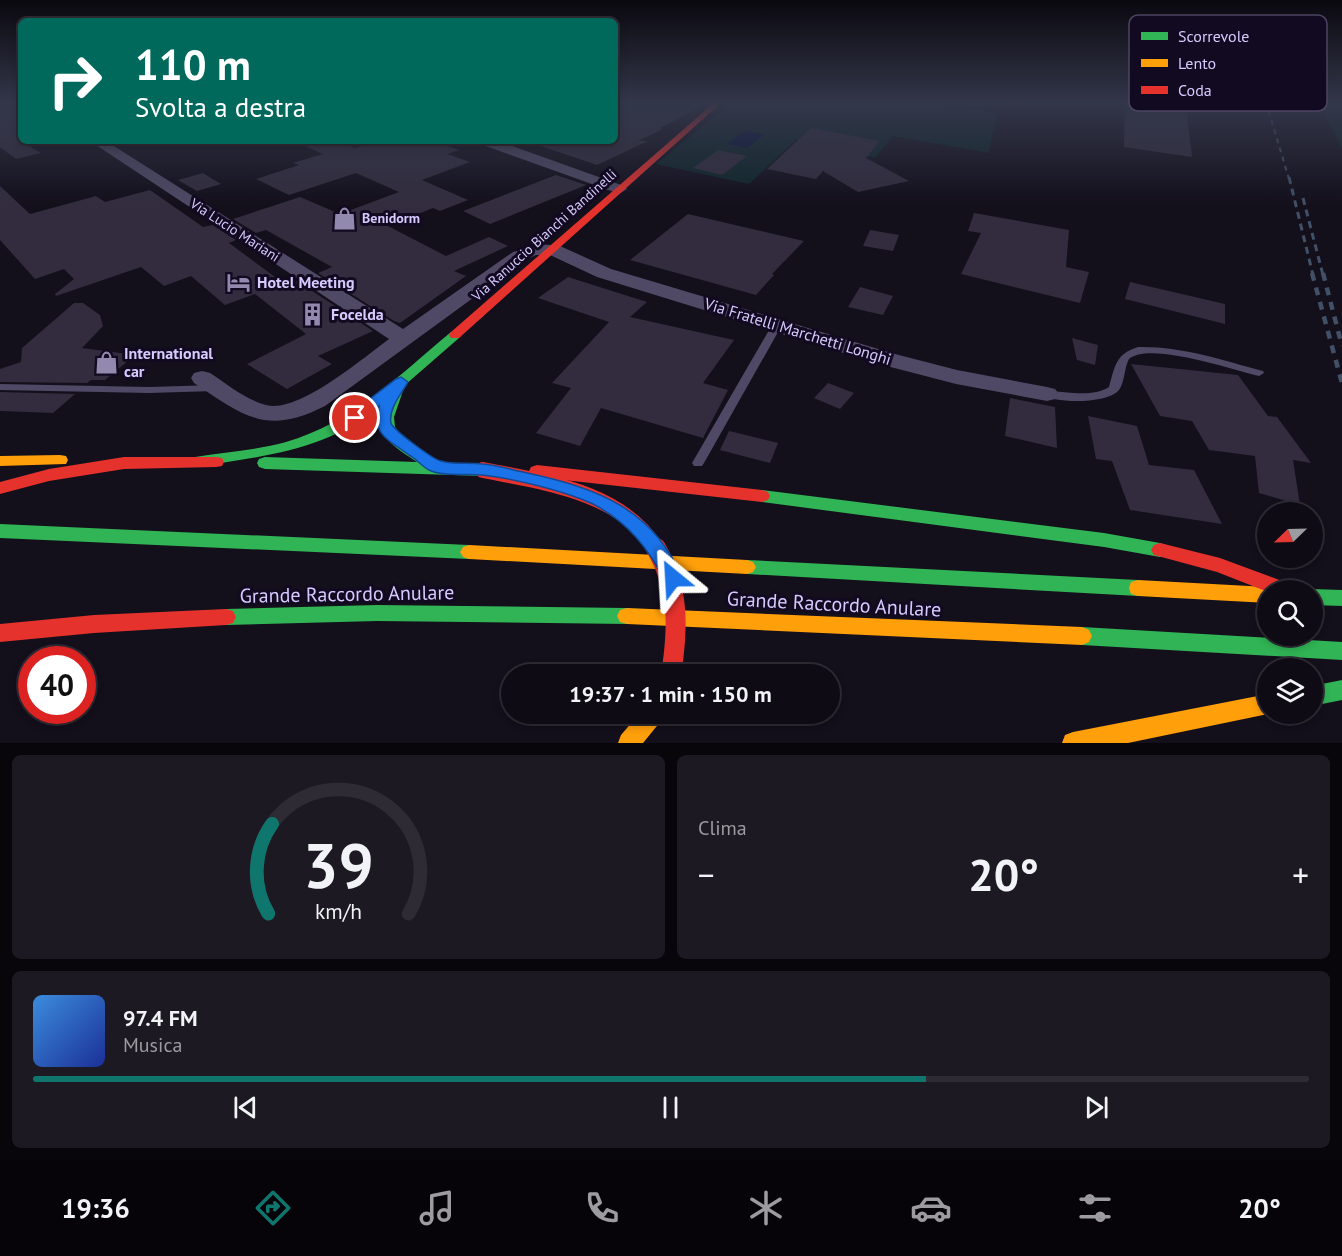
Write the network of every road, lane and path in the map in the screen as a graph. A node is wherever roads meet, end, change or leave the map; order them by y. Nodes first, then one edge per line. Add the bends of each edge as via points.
1 (679, 137) edge
2 (102, 144) edge
3 (493, 144) edge
4 (619, 189) junction
5 (554, 250) junction
6 (777, 325) junction
7 (404, 339) junction
8 (1259, 373) dead end
9 (401, 382) junction
10 (210, 383) joint
11 (0, 387) edge
12 (1047, 394) joint
13 (0, 461) edge
14 (195, 462) junction
15 (124, 463) junction
16 (698, 463) dead end
17 (435, 467) junction
18 (483, 470) junction
19 (0, 488) edge
20 (0, 531) edge
21 (1260, 580) edge
22 (1257, 594) edge
23 (1323, 597) edge
24 (1342, 598) edge
25 (0, 633) edge
26 (1342, 651) edge
27 (673, 664) edge
28 (1342, 690) edge
29 (1323, 694) edge
30 (1257, 706) edge
31 (645, 724) edge
32 (630, 743) edge
33 (1073, 743) edge

1 - 4 main road, Via Ranuccio Bianchi Bandinelli
2 - 7 street, Via Lucio Mariani
3 - 4 street
4 - 5 main road, Via Ranuccio Bianchi Bandinelli
5 - 6 street, Via Fratelli Marchetti Longhi via 604,273
5 - 7 street via 533,250 519,256
5 - 9 main road, Via Ranuccio Bianchi Bandinelli
6 - 12 street, Via Fratelli Marchetti Longhi via 920,368
6 - 16 lane
7 - 10 street via 317,401 291,414 258,413
8 - 12 lane via 1169,351 1139,349 1124,358 1110,392 1089,397
9 - 14 main road, Via Ranuccio Bianchi Bandinelli via 355,418 306,441 267,452
9 - 17 main road via 386,407 385,428
10 - 11 lane via 148,390
13 - 15 main road
14 - 15 main road
14 - 17 main road
15 - 19 main road
17 - 18 main road
18 - 21 main road, bridge via 606,477 1104,540 1192,556
18 - 27 main road, bridge via 554,485 598,500 649,537 667,564 677,593 680,627
20 - 22 main road, Grande Raccordo Anulare
23 - 24 main road
25 - 26 main road, Grande Raccordo Anulare via 213,617 466,611 820,622
28 - 29 main road
30 - 33 main road
31 - 32 main road

